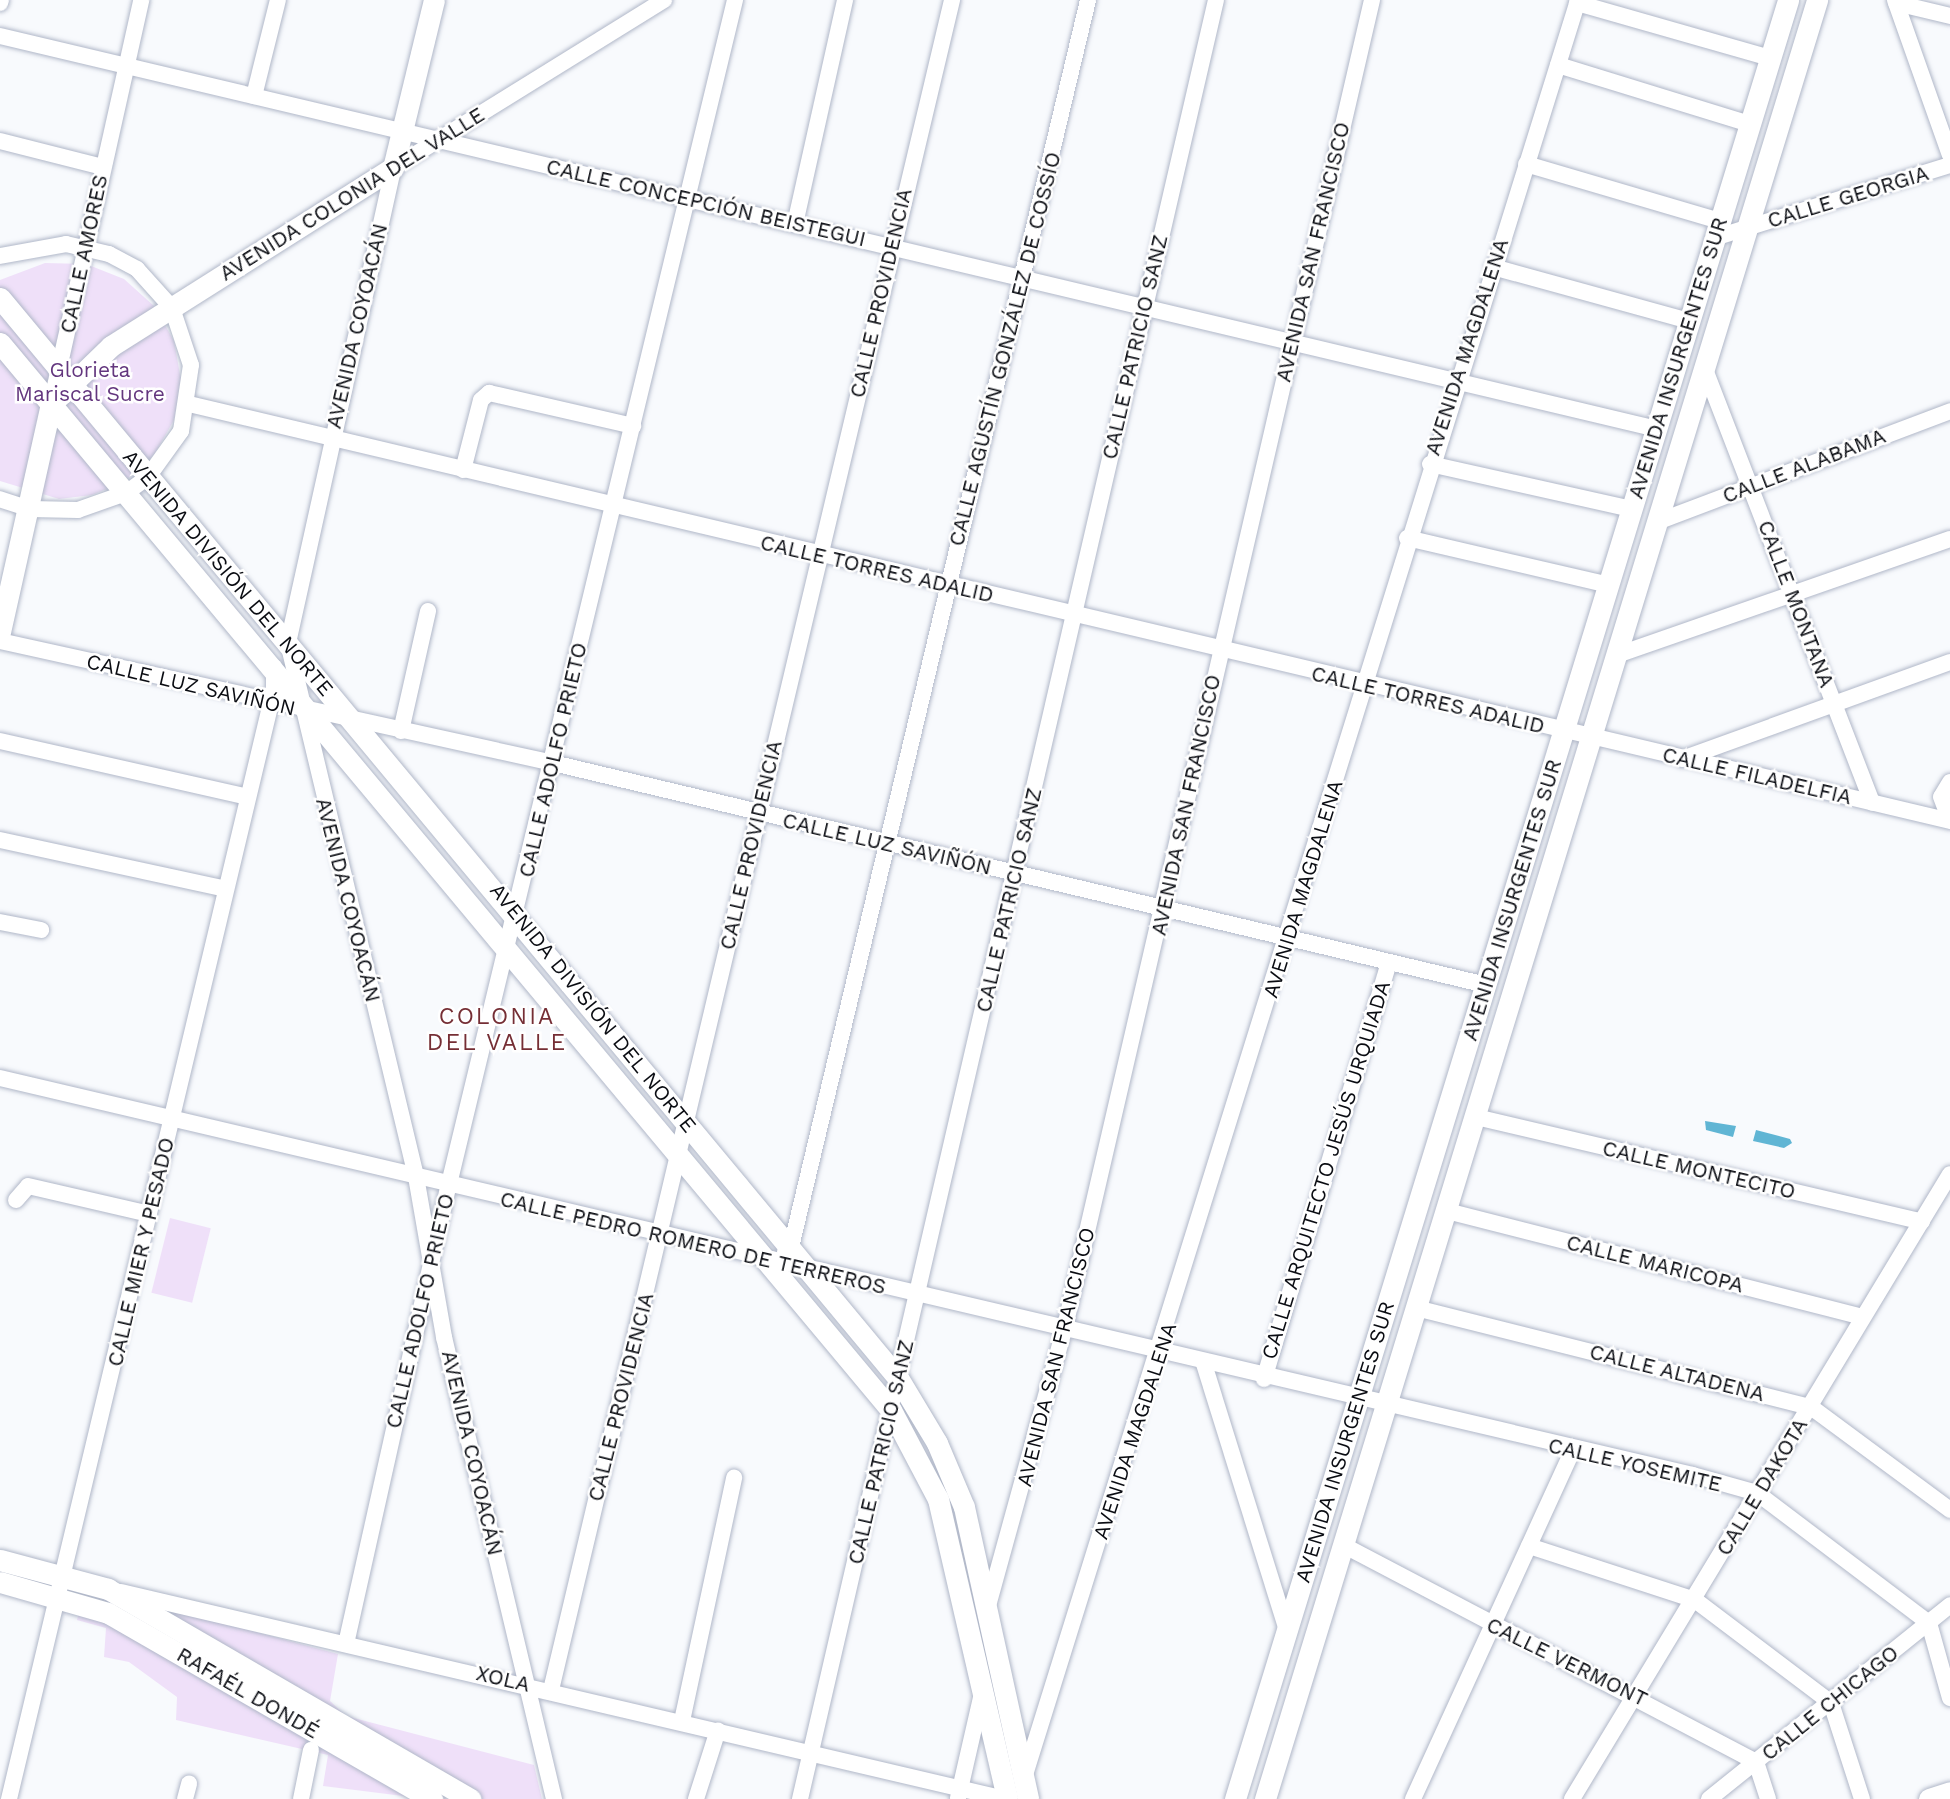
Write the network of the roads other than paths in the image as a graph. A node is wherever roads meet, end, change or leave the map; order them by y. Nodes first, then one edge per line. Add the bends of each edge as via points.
1 (141, 0) edge
2 (278, 0) edge
3 (434, 0) edge
4 (664, 0) edge
5 (735, 0) edge
6 (845, 0) edge
7 (952, 0) edge
8 (1088, 0) edge
9 (1216, 0) edge
10 (1372, 0) edge
11 (1788, 0) edge
12 (1817, 0) edge
13 (1578, 2) edge
14 (1896, 2) edge
15 (1950, 16) edge
16 (0, 36) edge
17 (1770, 58) junction
18 (126, 65) junction
19 (1558, 65) junction
20 (254, 96) junction
21 (1750, 124) junction
22 (403, 131) junction
23 (438, 140) junction
24 (0, 141) edge
25 (1950, 155) edge
26 (1526, 163) junction
27 (1950, 165) edge
28 (103, 167) junction
29 (393, 168) junction
30 (688, 199) junction
31 (795, 224) junction
32 (1717, 229) junction
33 (1746, 229) junction
34 (85, 246) junction
35 (891, 247) junction
36 (0, 256) edge
37 (1493, 267) junction
38 (1024, 278) junction
39 (0, 298) edge
40 (1143, 307) junction
41 (172, 308) junction
42 (1689, 321) junction
43 (1292, 342) junction
44 (0, 344) edge
45 (1704, 367) junction
46 (64, 378) junction
47 (1457, 382) junction
48 (51, 404) junction
49 (189, 404) junction
50 (1950, 411) edge
51 (633, 426) junction
52 (1657, 429) junction
53 (331, 438) junction
54 (1430, 464) junction
55 (463, 470) junction
56 (148, 477) junction
57 (1751, 486) junction
58 (126, 493) junction
59 (0, 499) edge
60 (614, 506) junction
61 (30, 509) junction
62 (1632, 509) junction
63 (1657, 522) junction
64 (1407, 538) junction
65 (1950, 538) edge
66 (820, 556) junction
67 (1609, 585) junction
68 (947, 586) junction
69 (1792, 594) junction
70 (428, 611) dead end
71 (1073, 616) junction
72 (0, 632) edge
73 (0, 641) edge
74 (288, 643) junction
75 (1220, 651) junction
76 (1617, 655) junction
77 (1950, 662) edge
78 (274, 666) junction
79 (1364, 686) junction
80 (271, 704) junction
81 (1834, 704) junction
82 (303, 705) junction
83 (351, 721) junction
84 (401, 730) junction
85 (1564, 732) junction
86 (1591, 738) junction
87 (0, 741) edge
88 (1682, 759) junction
89 (553, 763) junction
90 (1950, 782) edge
91 (248, 797) junction
92 (1872, 803) junction
93 (758, 813) junction
94 (1950, 820) edge
95 (0, 840) edge
96 (886, 844) junction
97 (1016, 875) junction
98 (226, 889) junction
99 (1163, 909) junction
100 (517, 913) junction
101 (0, 922) edge
102 (41, 930) dead end
103 (1288, 938) junction
104 (506, 951) junction
105 (1389, 962) junction
106 (1486, 985) junction
107 (0, 1079) edge
108 (1476, 1117) junction
109 (172, 1118) junction
110 (686, 1122) junction
111 (679, 1153) junction
112 (1950, 1174) edge
113 (416, 1176) junction
114 (449, 1184) junction
115 (16, 1200) dead end
116 (1447, 1211) junction
117 (149, 1214) junction
118 (1922, 1222) junction
119 (661, 1236) junction
120 (791, 1247) junction
121 (433, 1261) junction
122 (772, 1262) junction
123 (812, 1271) junction
124 (918, 1296) junction
125 (1416, 1308) junction
126 (1863, 1317) junction
127 (1064, 1331) junction
128 (414, 1337) junction
129 (444, 1337) junction
130 (1161, 1354) junction
131 (1204, 1364) junction
132 (898, 1378) junction
133 (1264, 1379) junction
134 (1358, 1400) junction
135 (1386, 1407) junction
136 (1811, 1407) junction
137 (891, 1410) junction
138 (1572, 1451) junction
139 (734, 1478) dead end
140 (1757, 1493) junction
141 (1950, 1510) edge
142 (1343, 1545) junction
143 (1529, 1546) junction
144 (0, 1560) edge
145 (0, 1582) edge
146 (63, 1586) junction
147 (108, 1589) junction
148 (1695, 1600) junction
149 (1950, 1605) edge
150 (988, 1606) junction
151 (1929, 1623) junction
152 (1491, 1625) junction
153 (1287, 1631) junction
154 (346, 1644) junction
155 (527, 1684) junction
156 (551, 1690) junction
157 (982, 1691) junction
158 (1637, 1695) junction
159 (1950, 1698) edge
160 (1831, 1703) junction
161 (682, 1721) junction
162 (718, 1730) junction
163 (311, 1750) dead end
164 (810, 1754) junction
165 (1756, 1762) junction
166 (1024, 1778) junction
167 (1950, 1792) edge
168 (959, 1794) edge
169 (9, 1799) edge
170 (301, 1799) edge
171 (432, 1799) edge
172 (470, 1799) edge
173 (554, 1799) edge
174 (696, 1799) edge
175 (800, 1799) edge
176 (1006, 1799) edge
177 (1028, 1799) edge
178 (1235, 1799) edge
179 (1265, 1799) edge
180 (1413, 1799) edge
181 (1572, 1799) edge
182 (1709, 1799) edge
183 (1768, 1799) edge
184 (1862, 1799) edge
185 (1929, 1799) edge

1 - 18 street, CALLE AMORES
2 - 20 street
3 - 22 main road, AVENIDA COYOACÁN
4 - 23 street, AVENIDA COLONIA DEL VALLE
5 - 30 street, CALLE ADOLFO PRIETO
6 - 31 street
7 - 35 street, CALLE PROVIDENCIA
8 - 38 street, CALLE AGUSTÍN GONZÁLEZ DE COSSÍO
9 - 40 street, CALLE PATRICIO SANZ
10 - 43 street, AVENIDA SAN FRANCISCO
11 - 17 main road, AVENIDA INSURGENTES SUR
12 - 33 main road, AVENIDA INSURGENTES SUR
13 - 17 street
13 - 19 street, AVENIDA MAGDALENA
14 - 15 street
14 - 25 street
16 - 18 street, CALLE CONCEPCIÓN BEISTEGUI
17 - 21 main road, AVENIDA INSURGENTES SUR
18 - 20 street, CALLE CONCEPCIÓN BEISTEGUI
18 - 28 street, CALLE AMORES
19 - 21 street
19 - 26 street, AVENIDA MAGDALENA
20 - 22 street, CALLE CONCEPCIÓN BEISTEGUI
21 - 32 main road, AVENIDA INSURGENTES SUR
22 - 23 street, CALLE CONCEPCIÓN BEISTEGUI
22 - 29 main road, AVENIDA COYOACÁN
23 - 29 street, AVENIDA COLONIA DEL VALLE
23 - 30 street, CALLE CONCEPCIÓN BEISTEGUI
24 - 28 street
26 - 32 street
26 - 37 street, AVENIDA MAGDALENA
27 - 33 street, CALLE GEORGIA
28 - 34 street, CALLE AMORES
29 - 41 main road, AVENIDA COLONIA DEL VALLE
29 - 53 street, AVENIDA COYOACÁN
30 - 31 street, CALLE CONCEPCIÓN BEISTEGUI
30 - 51 street, CALLE ADOLFO PRIETO
31 - 35 street, CALLE CONCEPCIÓN BEISTEGUI
32 - 33 street, CALLE GEORGIA
32 - 42 main road, AVENIDA INSURGENTES SUR
33 - 45 main road, AVENIDA INSURGENTES SUR
34 - 36 street via 30,246
34 - 41 street via 137,269
34 - 46 street, CALLE AMORES
35 - 38 street, CALLE CONCEPCIÓN BEISTEGUI
35 - 66 street, CALLE PROVIDENCIA
37 - 42 street
37 - 47 street, AVENIDA MAGDALENA
38 - 40 street, CALLE CONCEPCIÓN BEISTEGUI
38 - 68 street, CALLE AGUSTÍN GONZÁLEZ DE COSSÍO
39 - 46 main road, AVENIDA DIVISIÓN DEL NORTE
40 - 43 street, CALLE CONCEPCIÓN BEISTEGUI
40 - 71 street, CALLE PATRICIO SANZ
41 - 46 main road, AVENIDA COLONIA DEL VALLE
41 - 49 street via 191,365
42 - 52 main road, AVENIDA INSURGENTES SUR
43 - 47 street, CALLE CONCEPCIÓN BEISTEGUI
43 - 75 street, AVENIDA SAN FRANCISCO
44 - 48 main road, AVENIDA DIVISIÓN DEL NORTE
45 - 57 street, CALLE MONTANA
45 - 63 main road, AVENIDA INSURGENTES SUR
46 - 48 main road, AVENIDA COLONIA DEL VALLE
46 - 56 main road, AVENIDA DIVISIÓN DEL NORTE
47 - 52 street, CALLE CONCEPCIÓN BEISTEGUI
47 - 54 street, AVENIDA MAGDALENA
48 - 58 main road, AVENIDA DIVISIÓN DEL NORTE
48 - 61 main road
49 - 53 street, CALLE TORRES ADALID
49 - 56 street via 167,455
50 - 57 street, CALLE ALABAMA
51 - 55 street via 489,393 481,400
51 - 60 street, CALLE ADOLFO PRIETO
52 - 62 main road, AVENIDA INSURGENTES SUR
53 - 55 street, CALLE TORRES ADALID
53 - 74 street, AVENIDA COYOACÁN
54 - 62 street
54 - 64 street, AVENIDA MAGDALENA
55 - 60 street, CALLE TORRES ADALID
56 - 58 street
56 - 74 main road, AVENIDA DIVISIÓN DEL NORTE
57 - 63 street, CALLE ALABAMA
57 - 69 street, CALLE MONTANA
58 - 61 street via 78,510
58 - 78 main road, AVENIDA DIVISIÓN DEL NORTE
59 - 61 street
60 - 66 street, CALLE TORRES ADALID
60 - 89 street, CALLE ADOLFO PRIETO
61 - 72 main road
62 - 67 main road, AVENIDA INSURGENTES SUR
63 - 76 main road, AVENIDA INSURGENTES SUR
64 - 67 street
64 - 79 street, AVENIDA MAGDALENA
65 - 69 street
66 - 68 street, CALLE TORRES ADALID
66 - 93 street, CALLE PROVIDENCIA
67 - 85 main road, AVENIDA INSURGENTES SUR
68 - 71 street, CALLE TORRES ADALID
68 - 96 street, CALLE AGUSTÍN GONZÁLEZ DE COSSÍO
69 - 76 street
69 - 81 street, CALLE MONTANA
70 - 84 street
71 - 75 street, CALLE TORRES ADALID
71 - 97 street, CALLE PATRICIO SANZ
73 - 80 street, CALLE LUZ SAVIÑÓN
74 - 82 street, AVENIDA COYOACÁN
74 - 83 main road, AVENIDA DIVISIÓN DEL NORTE
75 - 79 street, CALLE TORRES ADALID
75 - 99 street, AVENIDA SAN FRANCISCO
76 - 86 main road, AVENIDA INSURGENTES SUR
77 - 81 street
78 - 80 street, CALLE MIER Y PESADO
78 - 82 main road, AVENIDA DIVISIÓN DEL NORTE
79 - 85 street, CALLE TORRES ADALID
79 - 103 street, AVENIDA MAGDALENA
80 - 82 street
80 - 91 street, CALLE MIER Y PESADO
81 - 88 street
81 - 92 street, CALLE MONTANA
82 - 83 street, CALLE LUZ SAVIÑÓN
82 - 104 main road, AVENIDA DIVISIÓN DEL NORTE
82 - 113 street, AVENIDA COYOACÁN
83 - 84 street, CALLE LUZ SAVIÑÓN
83 - 100 main road, AVENIDA DIVISIÓN DEL NORTE
84 - 89 street, CALLE LUZ SAVIÑÓN
85 - 86 street, CALLE FILADELFIA
85 - 106 main road, AVENIDA INSURGENTES SUR
86 - 88 street, CALLE FILADELFIA
86 - 108 main road, AVENIDA INSURGENTES SUR
87 - 91 street
88 - 92 street, CALLE FILADELFIA
89 - 93 street, CALLE LUZ SAVIÑÓN
89 - 100 street, CALLE ADOLFO PRIETO
90 - 94 street via 1941,797
91 - 98 street, CALLE MIER Y PESADO
92 - 94 street, CALLE FILADELFIA
93 - 96 street, CALLE LUZ SAVIÑÓN
93 - 110 street, CALLE PROVIDENCIA
95 - 98 street
96 - 97 street, CALLE LUZ SAVIÑÓN
96 - 120 street, CALLE AGUSTÍN GONZÁLEZ DE COSSÍO
97 - 99 street, CALLE LUZ SAVIÑÓN
97 - 124 street, CALLE PATRICIO SANZ
98 - 109 street, CALLE MIER Y PESADO
99 - 103 street, CALLE LUZ SAVIÑÓN
99 - 127 street, AVENIDA SAN FRANCISCO
100 - 104 street, CALLE ADOLFO PRIETO
100 - 110 main road, AVENIDA DIVISIÓN DEL NORTE
101 - 102 street
103 - 105 street, CALLE LUZ SAVIÑÓN
103 - 130 street, AVENIDA MAGDALENA
104 - 111 main road, AVENIDA DIVISIÓN DEL NORTE
104 - 114 street, CALLE ADOLFO PRIETO
105 - 106 street, CALLE LUZ SAVIÑÓN
105 - 133 street, CALLE ARQUITECTO JESÚS URQUIADA
106 - 134 main road, AVENIDA INSURGENTES SUR
107 - 109 street, CALLE PEDRO ROMERO DE TERREROS
108 - 116 main road, AVENIDA INSURGENTES SUR
108 - 118 street, CALLE MONTECITO
109 - 113 street, CALLE PEDRO ROMERO DE TERREROS
109 - 117 street, CALLE MIER Y PESADO
110 - 111 street, CALLE PROVIDENCIA
110 - 120 main road, AVENIDA DIVISIÓN DEL NORTE
111 - 119 street, CALLE PROVIDENCIA
111 - 122 main road, AVENIDA DIVISIÓN DEL NORTE
112 - 118 street, CALLE DAKOTA
113 - 114 street, CALLE PEDRO ROMERO DE TERREROS
113 - 121 street, AVENIDA COYOACÁN
114 - 119 street, CALLE PEDRO ROMERO DE TERREROS
114 - 121 street, CALLE ADOLFO PRIETO
115 - 117 street via 28,1186
116 - 125 main road, AVENIDA INSURGENTES SUR
116 - 126 street, CALLE MARICOPA
117 - 146 street, CALLE MIER Y PESADO
118 - 126 street, CALLE DAKOTA
119 - 122 street, CALLE PEDRO ROMERO DE TERREROS
119 - 156 street, CALLE PROVIDENCIA
120 - 122 street
120 - 123 main road, AVENIDA DIVISIÓN DEL NORTE
121 - 128 street, CALLE ADOLFO PRIETO
121 - 129 street, AVENIDA COYOACÁN
122 - 123 street, CALLE PEDRO ROMERO DE TERREROS
122 - 137 main road, AVENIDA DIVISIÓN DEL NORTE
123 - 124 street, CALLE PEDRO ROMERO DE TERREROS
123 - 132 main road, AVENIDA DIVISIÓN DEL NORTE
124 - 127 street, CALLE PEDRO ROMERO DE TERREROS
124 - 132 street, CALLE PATRICIO SANZ
125 - 135 main road, AVENIDA INSURGENTES SUR
125 - 136 street, CALLE ALTADENA
126 - 136 street, CALLE DAKOTA
127 - 130 street, CALLE PEDRO ROMERO DE TERREROS
127 - 150 street, AVENIDA SAN FRANCISCO
128 - 129 street via 426,1331
128 - 154 street, CALLE ADOLFO PRIETO
129 - 155 street, AVENIDA COYOACÁN
130 - 131 street, CALLE PEDRO ROMERO DE TERREROS
130 - 166 street, AVENIDA MAGDALENA
131 - 133 street, CALLE PEDRO ROMERO DE TERREROS
131 - 153 street
132 - 137 street, CALLE PATRICIO SANZ
132 - 150 main road, AVENIDA DIVISIÓN DEL NORTE via 951,1473
133 - 134 street, CALLE PEDRO ROMERO DE TERREROS
134 - 135 street, CALLE PEDRO ROMERO DE TERREROS
134 - 153 main road, AVENIDA INSURGENTES SUR
135 - 138 street, CALLE YOSEMITE
135 - 142 main road, AVENIDA INSURGENTES SUR
136 - 140 street, CALLE DAKOTA
136 - 141 street, CALLE ALTADENA
137 - 157 main road, AVENIDA DIVISIÓN DEL NORTE via 938,1499
137 - 164 street, CALLE PATRICIO SANZ
138 - 140 street, CALLE YOSEMITE
138 - 143 street
139 - 161 street
140 - 148 street, CALLE DAKOTA
140 - 151 street, CALLE YOSEMITE
142 - 152 street, CALLE VERMONT
142 - 179 main road, AVENIDA INSURGENTES SUR
143 - 148 street
143 - 152 street
144 - 146 main road, XOLA
145 - 146 main road, XOLA
146 - 147 main road, XOLA
146 - 169 street, CALLE MIER Y PESADO
146 - 171 main road, RAFAÉL DONDÉ
147 - 154 street, XOLA
147 - 172 main road, RAFAÉL DONDÉ
148 - 158 street, CALLE DAKOTA
148 - 160 street
149 - 151 street, CALLE CHICAGO
150 - 166 main road, AVENIDA DIVISIÓN DEL NORTE
151 - 159 street
151 - 160 street, CALLE CHICAGO
152 - 158 street, CALLE VERMONT
152 - 180 street
153 - 178 main road, AVENIDA INSURGENTES SUR
154 - 155 street, XOLA
155 - 156 street, XOLA
155 - 173 street, AVENIDA COYOACÁN
156 - 161 street, XOLA
157 - 168 street
157 - 176 main road, AVENIDA DIVISIÓN DEL NORTE
158 - 165 street, CALLE VERMONT
158 - 181 street, CALLE DAKOTA
160 - 165 street, CALLE CHICAGO
160 - 184 street
161 - 162 street, XOLA
162 - 164 street, XOLA
162 - 174 street
163 - 170 street
164 - 168 street, XOLA
164 - 175 street, CALLE PATRICIO SANZ
165 - 182 street, CALLE CHICAGO
165 - 183 street
166 - 177 main road, AVENIDA DIVISIÓN DEL NORTE
167 - 185 main road
168 - 176 street, XOLA

